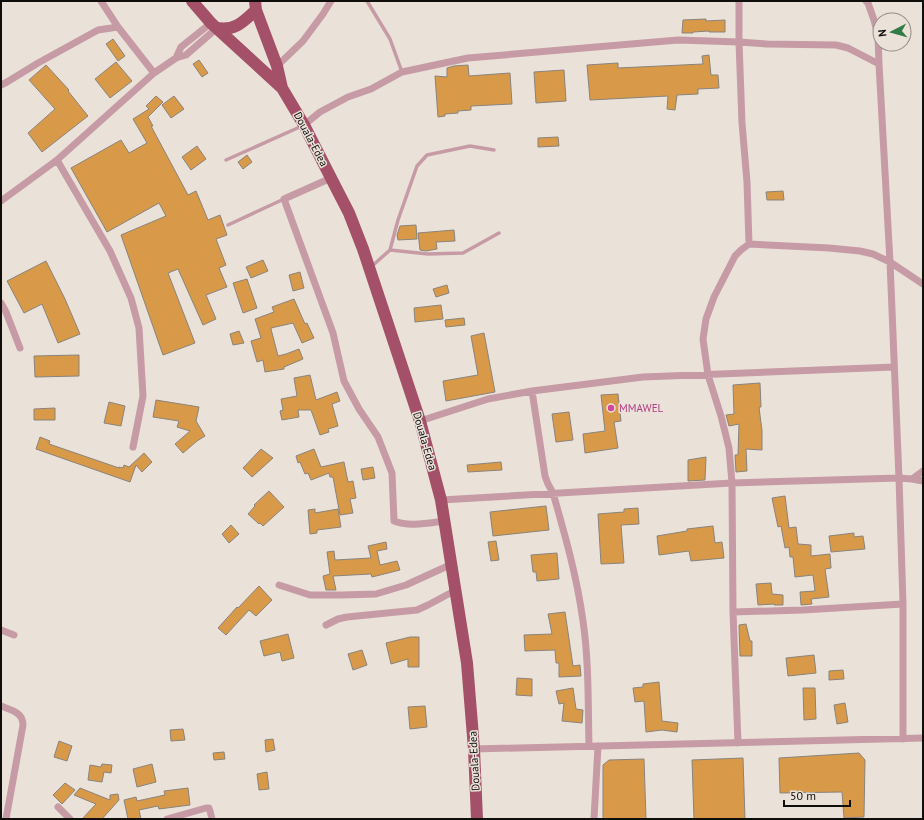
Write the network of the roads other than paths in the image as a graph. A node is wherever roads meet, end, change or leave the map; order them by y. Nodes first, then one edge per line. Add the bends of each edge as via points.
1 (100, 1) edge
2 (192, 1) edge
3 (331, 1) edge
4 (367, 1) edge
5 (739, 1) edge
6 (870, 2) edge
7 (256, 6) edge
8 (214, 26) junction
9 (118, 27) junction
10 (738, 42) junction
11 (879, 64) junction
12 (277, 66) junction
13 (402, 72) junction
14 (154, 73) junction
15 (1, 85) edge
16 (282, 88) junction
17 (304, 125) junction
18 (494, 150) dead end
19 (57, 160) junction
20 (226, 160) dead end
21 (331, 178) junction
22 (284, 199) junction
23 (1, 201) edge
24 (228, 225) dead end
25 (499, 233) dead end
26 (749, 244) junction
27 (390, 250) junction
28 (890, 262) junction
29 (370, 268) junction
30 (923, 284) edge
31 (1, 303) edge
32 (20, 348) dead end
33 (894, 367) junction
34 (708, 375) junction
35 (532, 391) junction
36 (420, 422) junction
37 (133, 447) dead end
38 (923, 471) edge
39 (899, 478) junction
40 (912, 479) junction
41 (923, 481) edge
42 (732, 483) junction
43 (553, 493) junction
44 (441, 500) junction
45 (444, 521) junction
46 (452, 564) junction
47 (279, 585) dead end
48 (456, 590) junction
49 (902, 604) junction
50 (733, 612) junction
51 (326, 625) dead end
52 (1, 630) edge
53 (14, 635) dead end
54 (1, 706) edge
55 (923, 738) edge
56 (903, 739) junction
57 (738, 743) junction
58 (589, 746) junction
59 (598, 746) junction
60 (474, 749) junction
61 (58, 807) dead end
62 (6, 819) edge
63 (70, 819) edge
64 (167, 819) edge
65 (212, 819) edge
66 (477, 819) edge
67 (594, 819) edge

1 - 9 street
2 - 8 highway, Douala-Edea
3 - 12 street via 303,41
4 - 13 lane via 390,39
5 - 10 street
6 - 11 street via 878,36
7 - 8 highway via 241,24 225,29
7 - 12 highway, Douala-Edea
8 - 14 street via 186,55 176,58
8 - 16 highway, Douala-Edea
9 - 14 street
9 - 15 street via 98,30
10 - 11 street via 836,46 848,48
10 - 13 street via 678,40 468,58
10 - 26 street
11 - 28 street
12 - 16 highway, Douala-Edea
13 - 17 street via 320,112
14 - 19 street
16 - 17 highway, Douala-Edea
17 - 20 lane
17 - 21 highway, Douala-Edea
18 - 27 lane via 470,146 427,154 417,166
19 - 23 street
19 - 37 street via 110,251 131,298 139,328 143,396
21 - 22 street
21 - 29 highway, Douala-Edea
22 - 24 lane
22 - 45 street via 333,333 344,381 378,437 392,473 394,521 401,524
25 - 27 lane via 463,253 428,254
26 - 28 street via 860,250
26 - 34 street via 735,256 706,319 703,339
27 - 29 lane
28 - 30 street
28 - 33 street
29 - 36 highway, Douala-Edea
31 - 32 street
33 - 34 street
33 - 39 street
34 - 35 street via 642,377
34 - 42 street via 722,416 729,448
35 - 36 street via 488,399
35 - 43 street via 545,476
36 - 44 highway, Douala-Edea
38 - 40 street
39 - 40 street
39 - 42 street
39 - 49 street
40 - 41 street
42 - 43 street
42 - 50 street
43 - 44 street
43 - 58 street via 573,567 583,622
44 - 45 highway, Douala-Edea
45 - 46 highway, Douala-Edea
46 - 47 street via 406,585 376,594 310,594
46 - 48 highway, Douala-Edea
48 - 51 street via 417,610 347,617
48 - 60 highway, Douala-Edea via 467,663
49 - 50 street
49 - 56 street
50 - 57 street
52 - 53 street
54 - 62 street via 17,712 23,721
55 - 56 street
56 - 57 street
57 - 59 street
58 - 59 street
58 - 60 street
59 - 67 street
60 - 66 highway, Douala-Edea
61 - 63 street
64 - 65 street via 206,808 209,808

